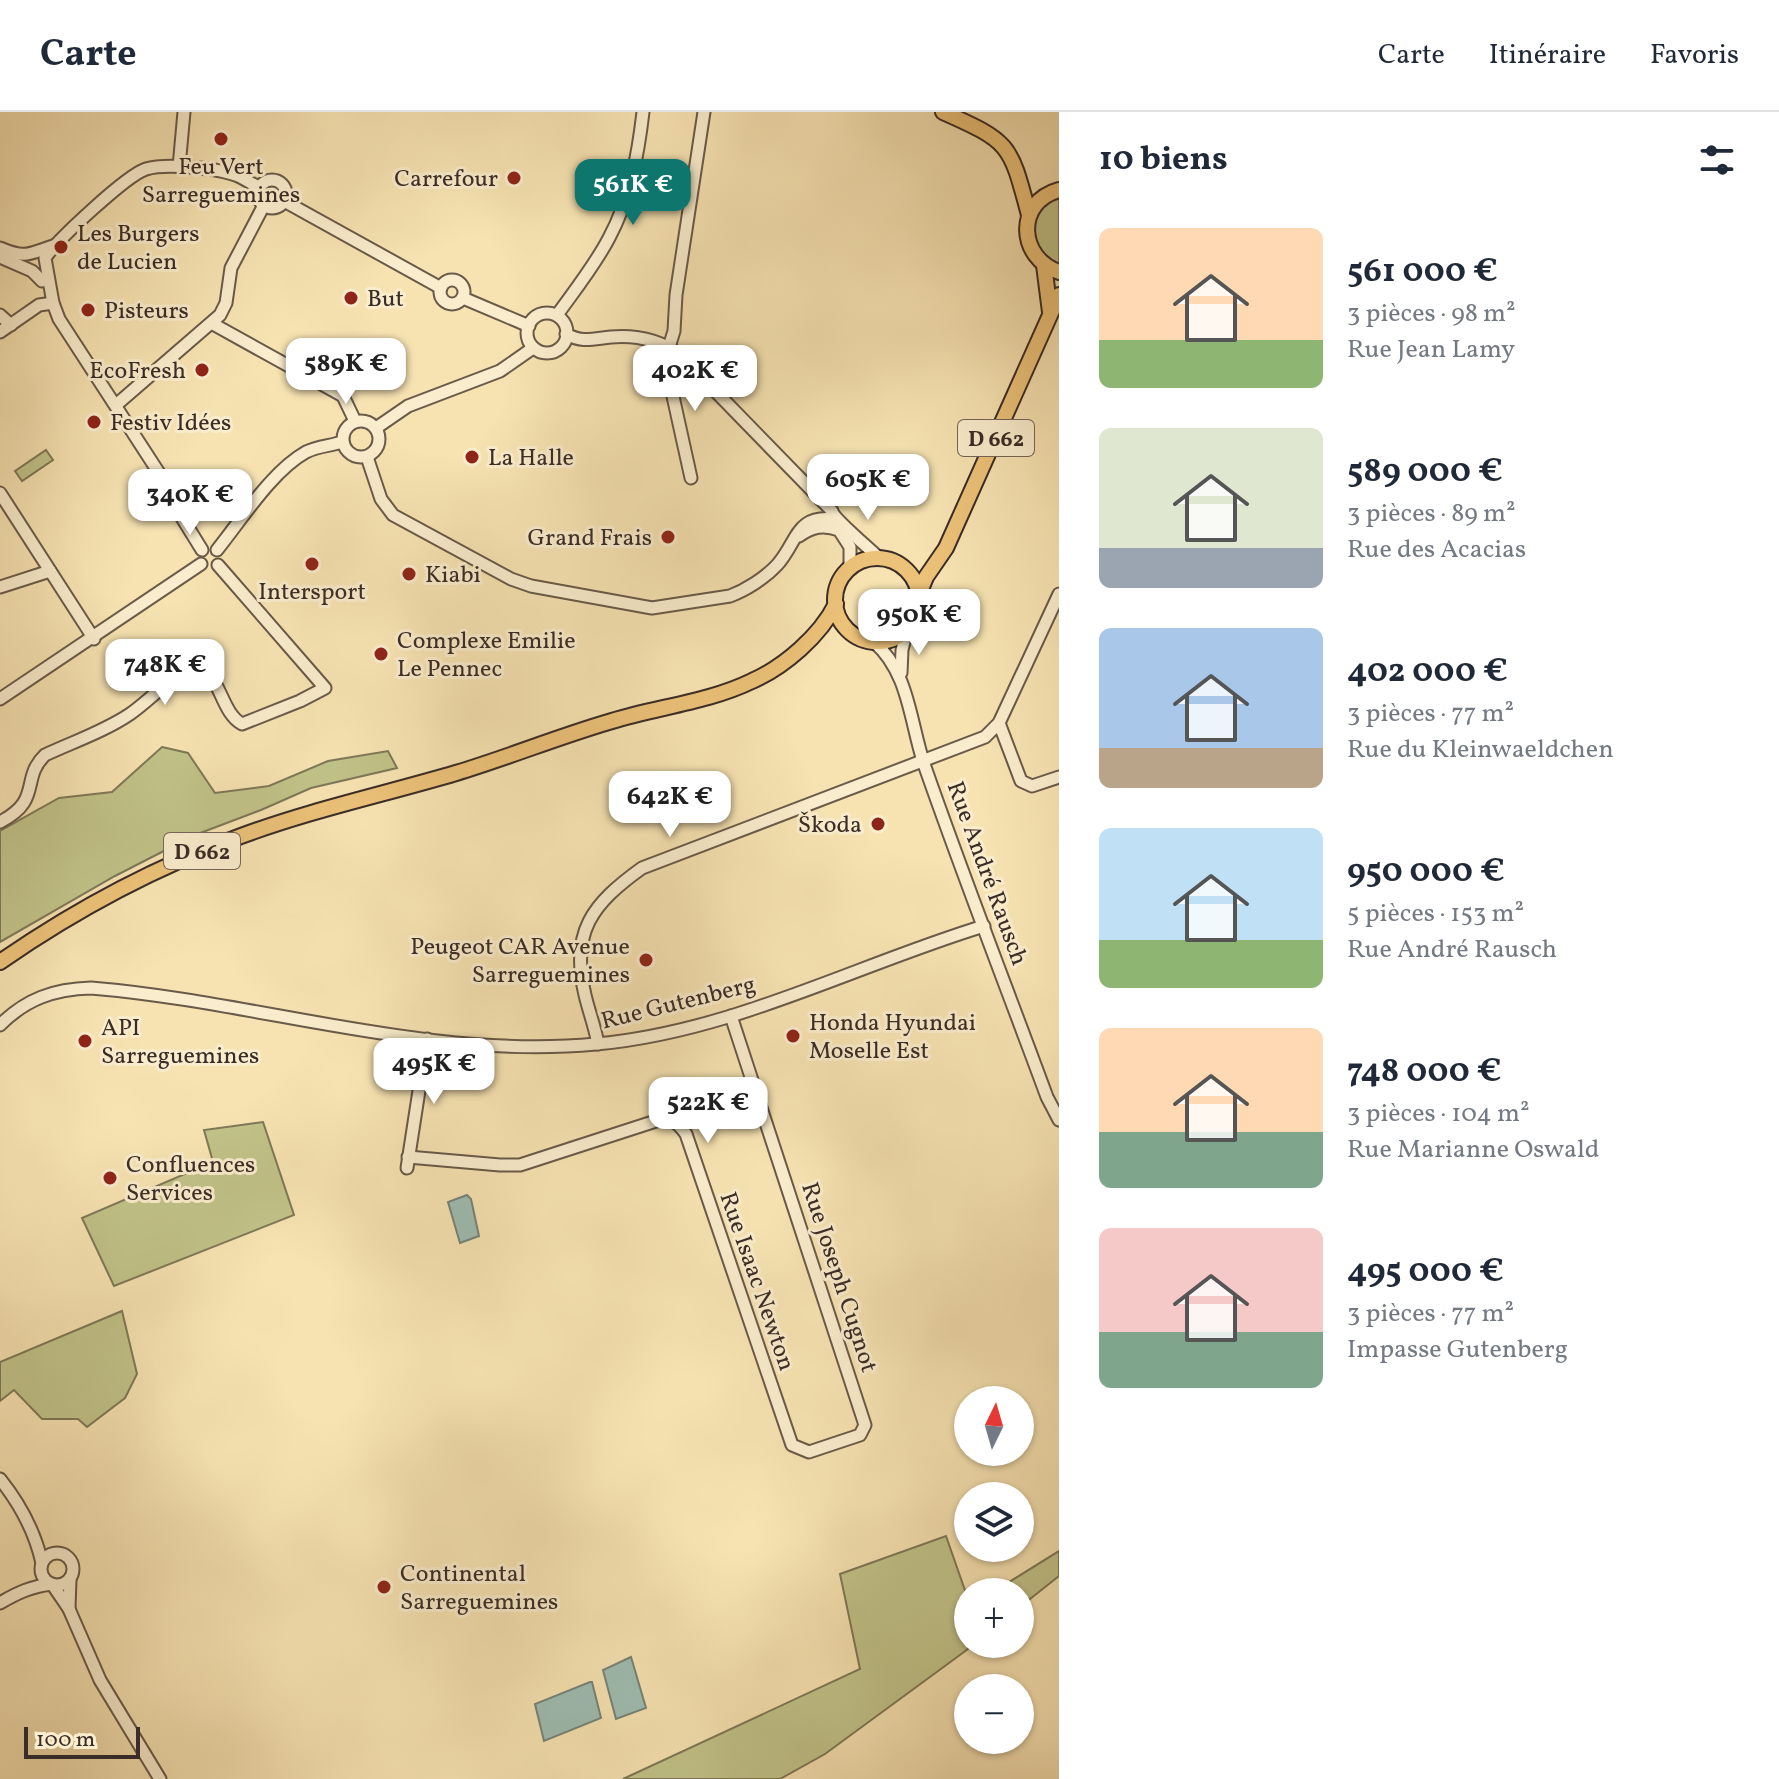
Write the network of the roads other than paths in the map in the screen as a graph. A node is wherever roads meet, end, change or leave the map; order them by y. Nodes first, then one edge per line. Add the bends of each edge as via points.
1 (184, 112) edge
2 (643, 112) edge
3 (704, 112) edge
4 (943, 112) edge
5 (179, 167) junction
6 (1019, 174) junction
7 (259, 187) junction
8 (1056, 191) edge
9 (284, 201) junction
10 (264, 205) junction
11 (1029, 215) junction
12 (53, 245) junction
13 (0, 253) edge
14 (33, 254) junction
15 (1044, 265) junction
16 (44, 267) junction
17 (1059, 272) edge
18 (42, 281) dead end
19 (441, 288) junction
20 (1059, 295) edge
21 (463, 298) junction
22 (53, 303) junction
23 (1050, 313) junction
24 (0, 315) edge
25 (557, 315) junction
26 (213, 324) junction
27 (11, 325) junction
28 (529, 326) junction
29 (0, 332) edge
30 (566, 334) junction
31 (669, 347) junction
32 (533, 348) junction
33 (116, 405) junction
34 (355, 421) junction
35 (376, 428) junction
36 (342, 442) junction
37 (367, 457) junction
38 (691, 478) dead end
39 (0, 493) edge
40 (835, 519) junction
41 (795, 539) junction
42 (202, 550) junction
43 (217, 550) junction
44 (879, 558) junction
45 (938, 561) junction
46 (201, 564) junction
47 (218, 565) junction
48 (904, 567) junction
49 (850, 568) junction
50 (50, 571) junction
51 (0, 587) edge
52 (919, 594) junction
53 (1059, 594) edge
54 (836, 604) junction
55 (907, 630) junction
56 (849, 631) junction
57 (94, 639) junction
58 (807, 640) junction
59 (874, 642) junction
60 (902, 682) junction
61 (0, 699) edge
62 (999, 723) junction
63 (923, 762) junction
64 (1059, 777) edge
65 (0, 822) edge
66 (984, 926) junction
67 (0, 962) edge
68 (731, 1016) junction
69 (0, 1025) edge
70 (427, 1039) junction
71 (598, 1044) junction
72 (1059, 1120) edge
73 (835, 1443) joint
74 (0, 1479) edge
75 (33, 1533) junction
76 (58, 1553) junction
77 (42, 1566) junction
78 (70, 1579) junction
79 (52, 1584) junction
80 (21, 1591) junction
81 (0, 1603) edge
82 (69, 1609) junction
83 (160, 1779) edge

1 - 5 street
2 - 25 street via 624,204 610,236
3 - 31 street
4 - 6 main road via 995,137
5 - 7 street via 236,175
5 - 12 street via 142,170
6 - 8 main road via 1030,184
6 - 11 main road
7 - 9 street via 267,180 279,181 285,187
7 - 10 street
8 - 11 main road
9 - 10 street via 273,208
9 - 19 street
10 - 26 street via 231,268 226,303
11 - 15 main road via 1028,242
12 - 14 street
12 - 16 street
13 - 14 street
13 - 16 street via 15,262
13 - 18 street
14 - 16 street
15 - 17 main road
15 - 23 main road
16 - 22 street
19 - 21 street via 447,303
19 - 21 street via 448,280 459,281
20 - 23 main road, D 662
21 - 28 street
22 - 27 street via 39,305
22 - 33 street
23 - 45 main road, D 662
24 - 27 street
25 - 28 street via 541,314
25 - 30 street
26 - 33 street
26 - 34 street via 343,396
27 - 29 street
28 - 32 street
30 - 31 street via 587,342 624,337
30 - 32 street via 551,353
31 - 38 street via 665,360
31 - 40 street
32 - 35 street via 500,371 408,406
33 - 42 street
34 - 35 street
34 - 36 street
35 - 37 street via 378,445
36 - 37 street via 352,455
36 - 43 street via 304,454 272,481
37 - 41 street via 381,499 393,515 531,586 652,608 685,605 741,592 777,565
39 - 50 street
40 - 41 street via 811,520 799,528
40 - 44 street
41 - 49 street via 822,526 839,530 850,547
42 - 43 street
42 - 46 street
43 - 47 street
44 - 48 main road
44 - 49 main road
45 - 48 main road
45 - 52 main road, D 662
46 - 47 street
46 - 57 street
47 - 65 street via 325,688 242,724 232,718 207,671 187,669 130,714 45,755 37,763 25,805
48 - 52 main road
49 - 54 main road via 838,585
50 - 51 street
50 - 57 street
52 - 55 main road
53 - 62 street
54 - 56 main road
54 - 58 main road, D 662
55 - 59 main road
55 - 60 street, Rue André Rausch
56 - 58 main road, D 662 via 832,630
56 - 59 main road
57 - 61 street
58 - 67 main road, D 662 via 766,674 734,689 611,721 214,846 100,899
59 - 60 street, Rue André Rausch via 892,660
60 - 63 street, Rue André Rausch
62 - 63 street via 985,737
62 - 64 street via 1021,781 1032,786
63 - 66 street, Rue André Rausch
63 - 71 street via 642,868 612,889 585,924 579,961
66 - 68 street, Rue Gutenberg
66 - 72 street, Rue André Rausch
68 - 71 street, Rue Gutenberg
68 - 73 street, Rue Joseph Cugnot via 865,1425 860,1435
69 - 70 street, Rue Gutenberg via 45,994 91,988
70 - 71 street, Rue Gutenberg via 492,1046
70 - 73 street, Rue Isaac Newton via 408,1162 520,1165 659,1120 679,1124 787,1435 792,1445 809,1452
74 - 75 street
75 - 76 street
75 - 77 street
76 - 77 street via 48,1555
76 - 78 street via 73,1564
77 - 79 street via 44,1578
77 - 80 street
78 - 79 street
78 - 82 street
79 - 80 street
79 - 82 street
80 - 81 street
82 - 83 street via 100,1680

